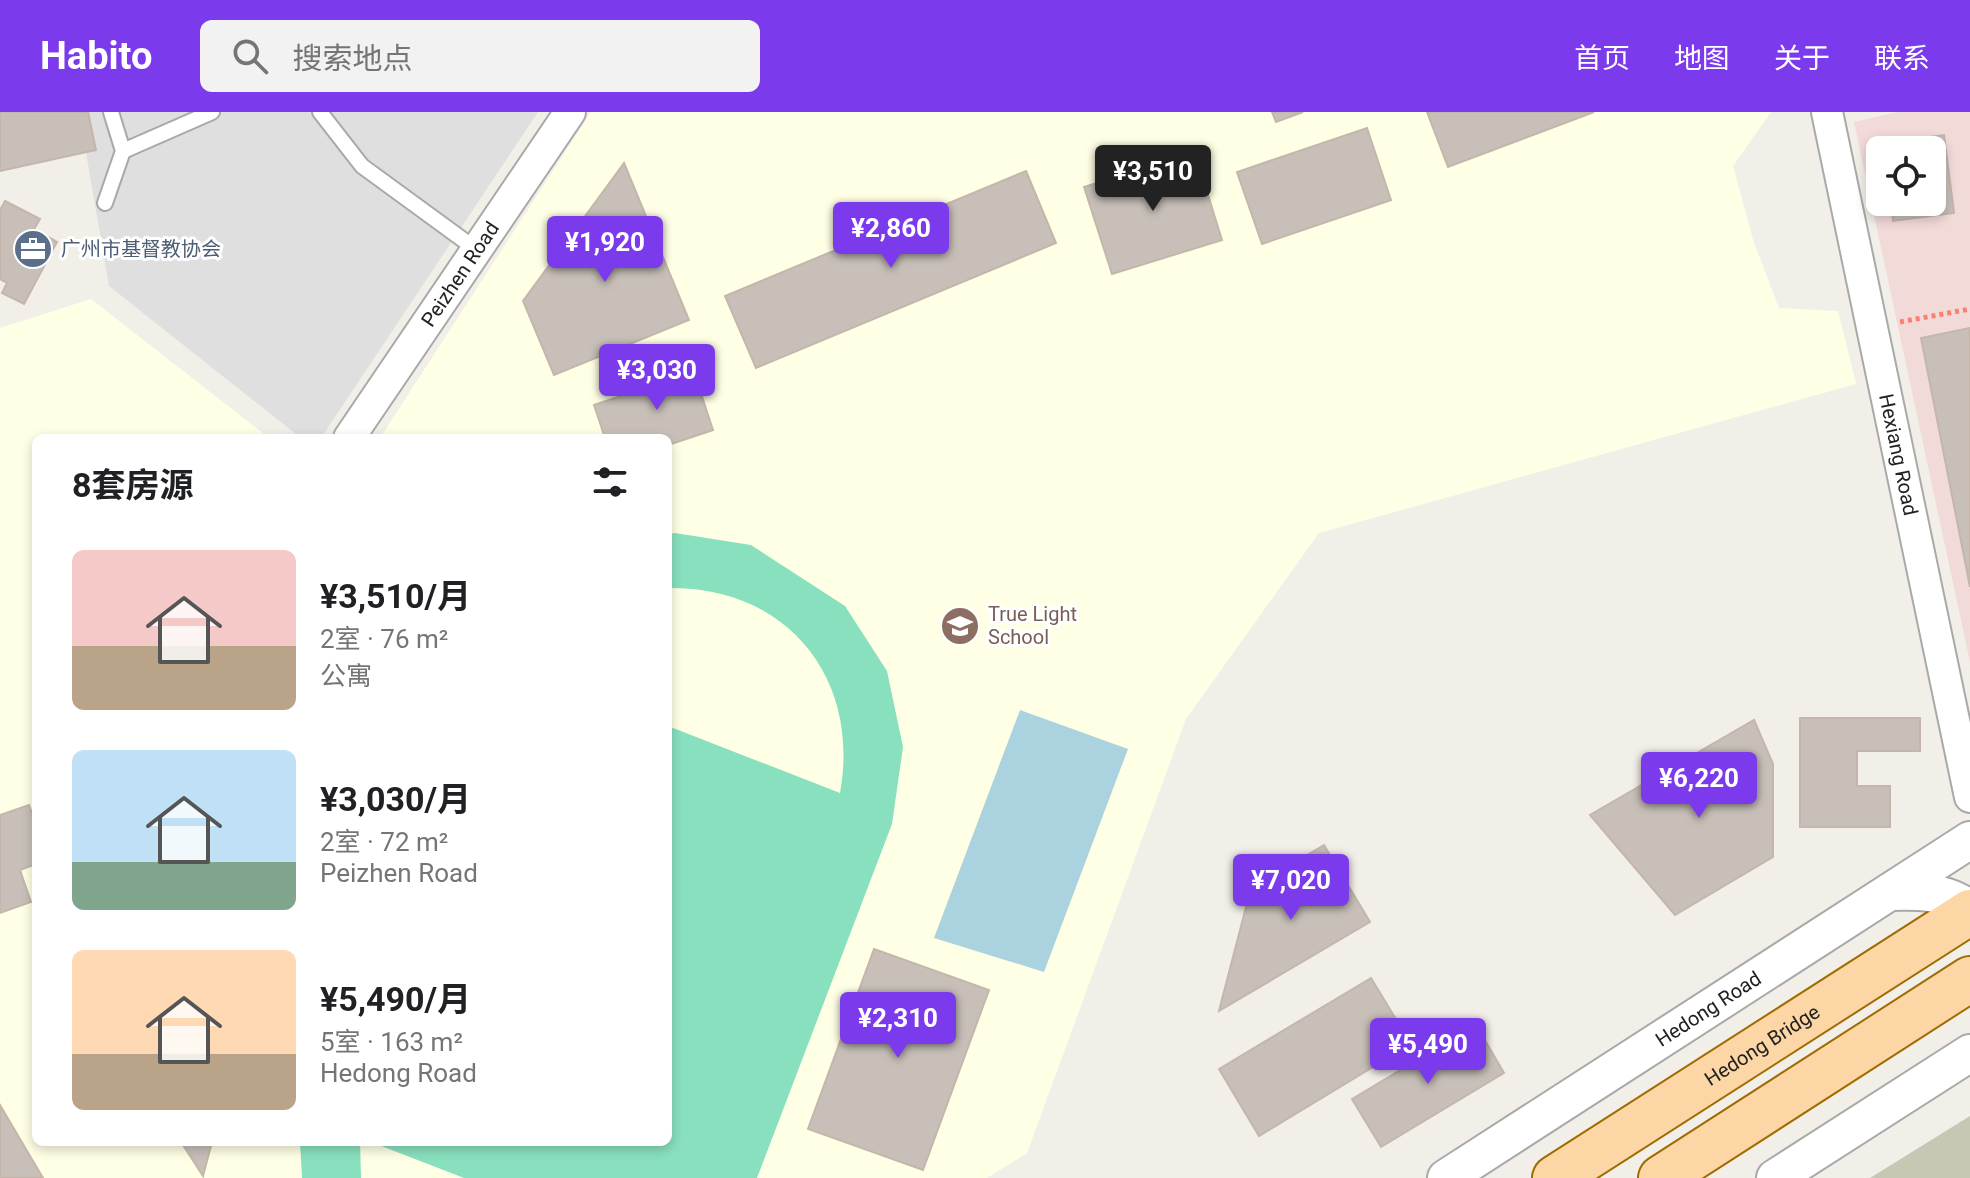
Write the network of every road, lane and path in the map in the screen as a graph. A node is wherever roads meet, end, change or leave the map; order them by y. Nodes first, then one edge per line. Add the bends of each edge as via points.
1 (111, 112) edge
2 (212, 112) edge
3 (320, 112) edge
4 (570, 112) edge
5 (1827, 112) edge
6 (123, 151) junction
7 (105, 203) dead end
8 (477, 250) junction
9 (1970, 309) edge
10 (1872, 328) junction
11 (352, 434) edge
12 (1970, 797) edge
13 (1970, 840) edge
14 (1890, 892) junction
15 (1970, 910) edge
16 (1970, 979) edge
17 (1970, 1053) edge
18 (1446, 1178) edge
19 (1555, 1178) edge
20 (1661, 1178) edge
21 (1775, 1178) edge

1 - 6 lane
2 - 6 lane
3 - 8 lane via 362,166
4 - 8 street, Peizhen Road
5 - 10 street, Hexiang Road
6 - 7 lane
8 - 11 street, Peizhen Road
9 - 10 path
10 - 12 street, Hexiang Road
13 - 14 street, Hedong Road
14 - 15 street via 1942,895
14 - 18 street, Hedong Road
15 - 19 main road, Hedong Bridge
16 - 20 main road
17 - 21 street

